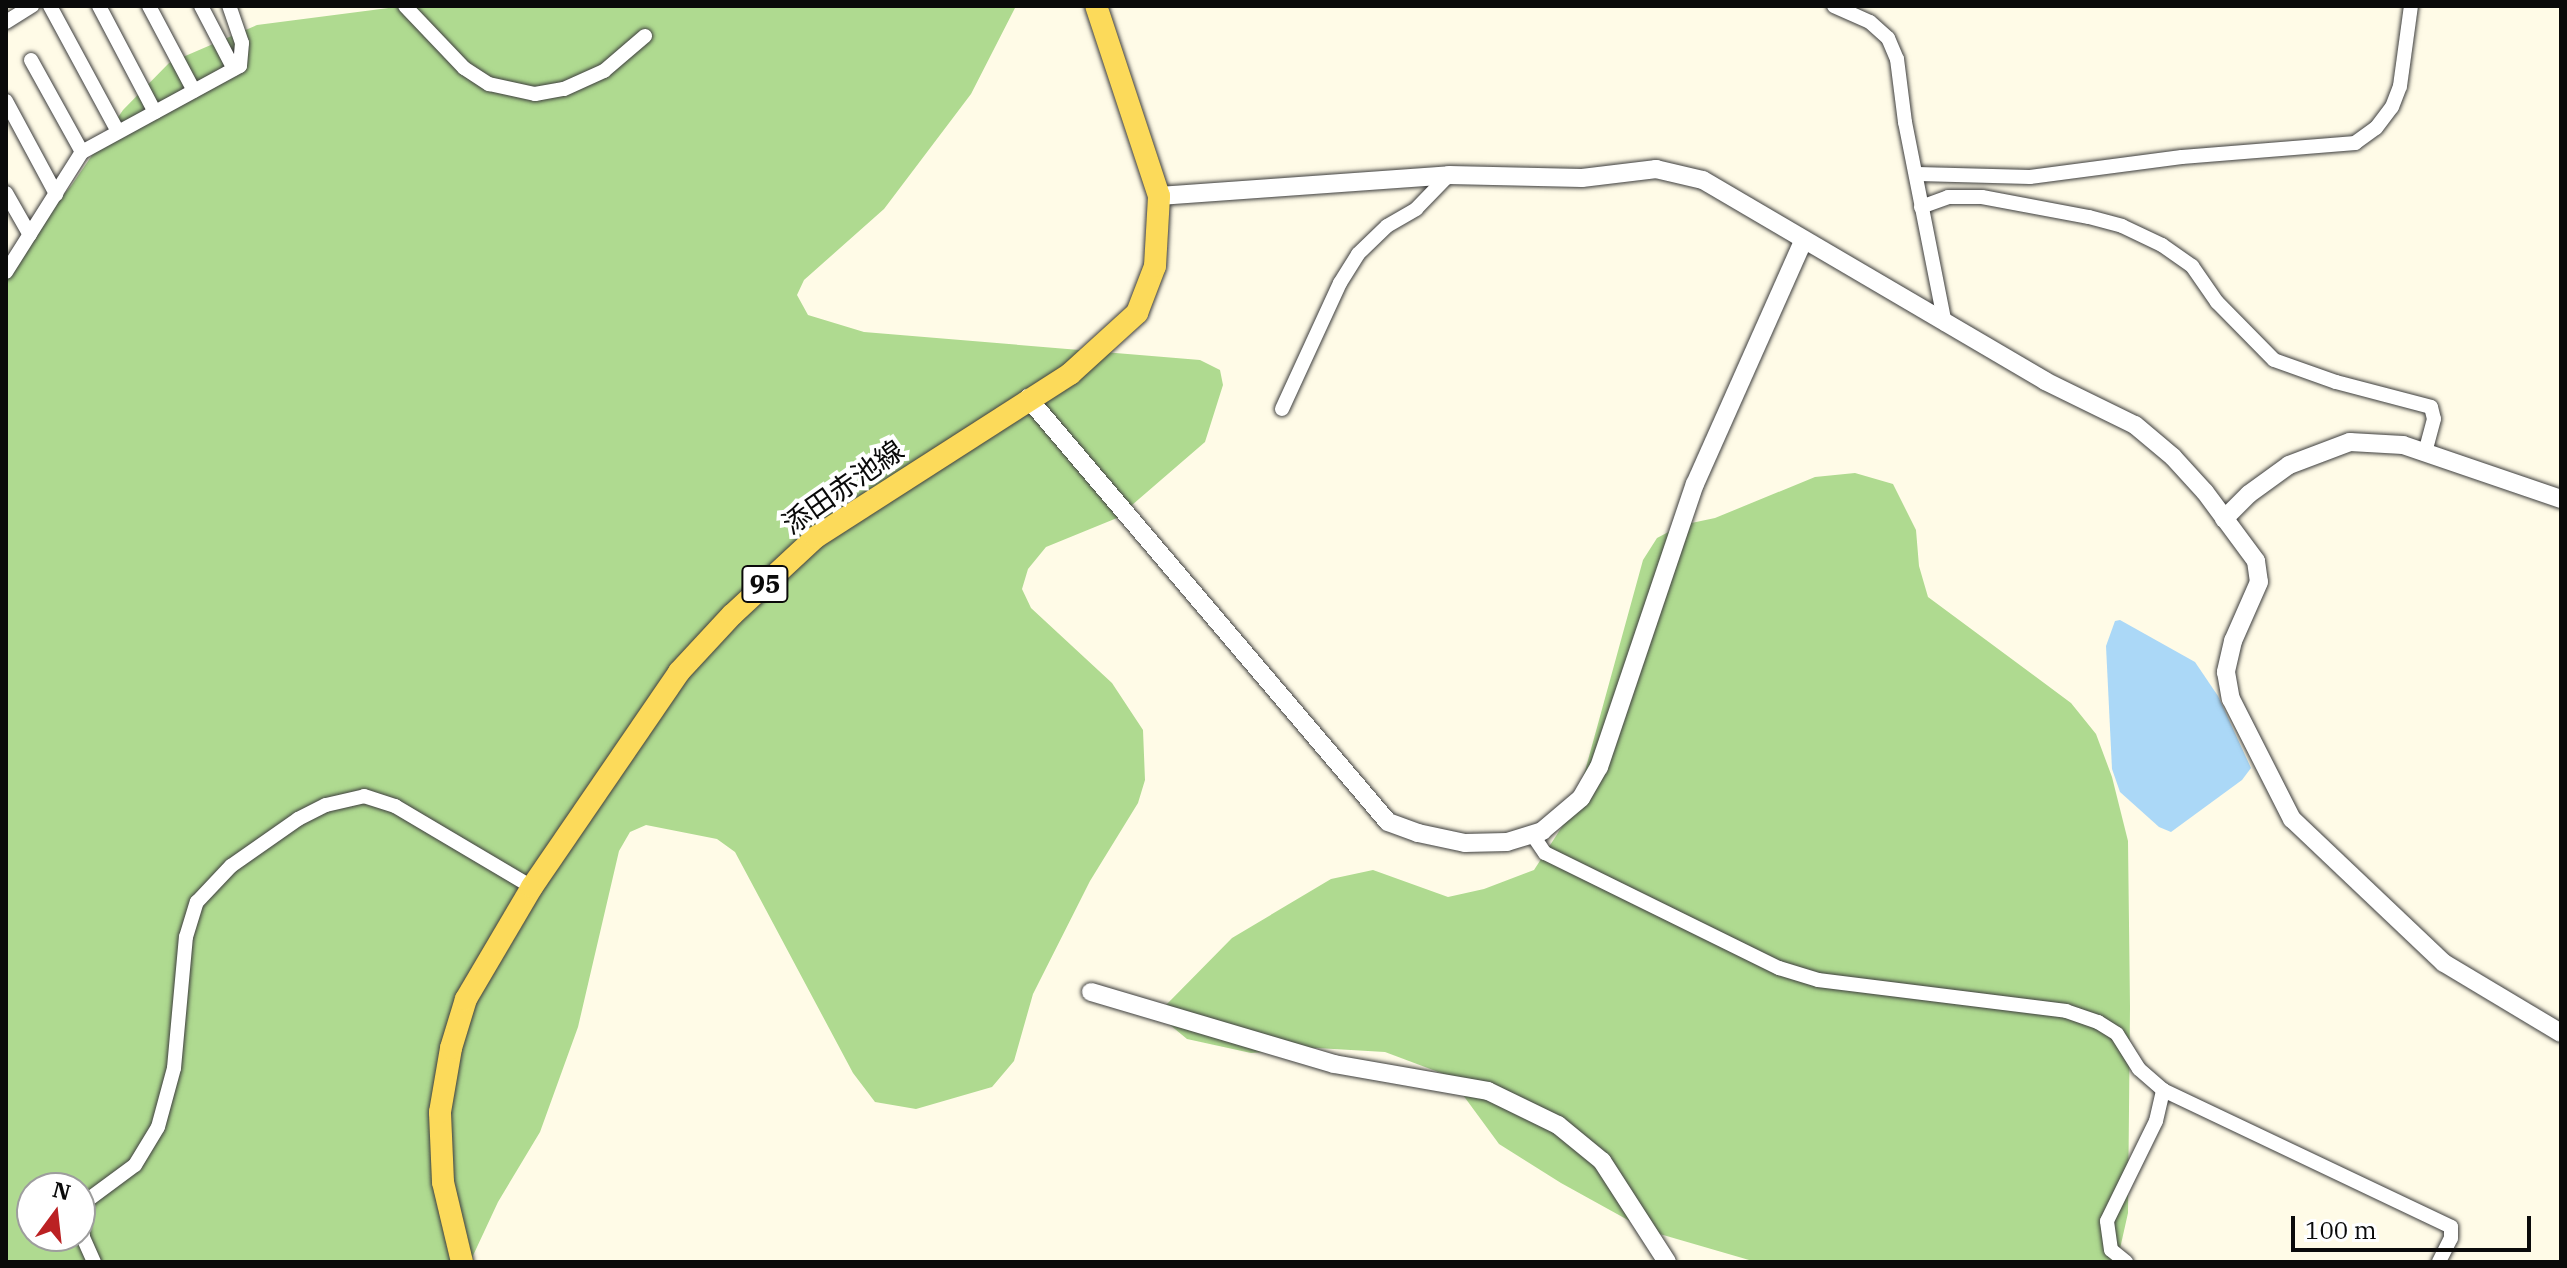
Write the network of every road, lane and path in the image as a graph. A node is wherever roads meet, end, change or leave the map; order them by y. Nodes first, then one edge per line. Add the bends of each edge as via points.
1 (32, 6) edge
2 (50, 6) edge
3 (99, 6) edge
4 (149, 6) edge
5 (201, 6) edge
6 (229, 6) edge
7 (405, 6) edge
8 (1096, 6) edge
9 (1834, 6) edge
10 (2411, 6) edge
11 (6, 22) edge
12 (645, 36) dead end
13 (31, 60) dead end
14 (234, 69) junction
15 (194, 91) junction
16 (6, 101) edge
17 (155, 112) junction
18 (118, 132) junction
19 (82, 152) junction
20 (1918, 174) junction
21 (1449, 175) junction
22 (6, 193) edge
23 (56, 194) junction
24 (1159, 196) junction
25 (1921, 207) junction
26 (30, 235) junction
27 (1803, 241) junction
28 (6, 272) edge
29 (1945, 324) junction
30 (1028, 398) junction
31 (1282, 409) dead end
32 (2425, 453) junction
33 (2561, 499) edge
34 (2224, 519) junction
35 (1532, 834) junction
36 (532, 887) junction
37 (1091, 992) dead end
38 (2561, 1033) edge
39 (2163, 1090) junction
40 (94, 1262) edge
41 (462, 1262) edge
42 (1667, 1262) edge
43 (2126, 1262) edge
44 (2439, 1262) edge

1 - 11 street
2 - 18 street
3 - 17 street
4 - 15 street
5 - 14 street
6 - 14 street via 242,43 240,66
7 - 12 street via 464,68 489,84 535,94 564,89 604,71
8 - 24 main road, 添田赤池線 / 95
9 - 20 street via 1870,22 1888,38 1897,59
10 - 20 street via 2392,107 2355,143 2182,157 2030,177
13 - 19 street
14 - 15 street
15 - 17 street
16 - 23 street
17 - 18 street
18 - 19 street
19 - 23 street
20 - 25 street
21 - 24 street
21 - 27 street via 1582,178 1656,169 1703,180
21 - 31 street via 1416,209 1387,226 1358,254
22 - 26 street
23 - 26 street
24 - 30 main road, 添田赤池線 / 95 via 1155,266 1137,313 1070,374
25 - 29 street
25 - 32 street via 1948,197 1982,197 2089,217 2162,245 2192,266 2217,302 2274,360 2431,407 2434,419
26 - 28 street
27 - 29 street
27 - 35 street via 1695,484 1599,767 1581,798
29 - 34 street via 2135,425 2173,457
30 - 35 street via 1388,822 1465,843 1507,842
30 - 36 main road, 添田赤池線 / 95 via 816,537 732,615 679,672
32 - 33 street
32 - 34 street via 2403,445 2350,442 2316,452 2249,494
34 - 38 street via 2256,561 2259,582 2233,641 2226,672 2231,699 2292,819 2444,963
35 - 39 street via 1545,853 1779,968 1818,980 2066,1011 2098,1022 2117,1034 2139,1069
36 - 40 street via 395,806 364,796 326,805 298,819 231,866 197,902 186,937 174,1068 158,1127 135,1165 89,1199 81,1216
36 - 41 main road, 添田赤池線 / 95 via 466,999 451,1048 440,1112 443,1182
37 - 42 street via 1334,1064 1488,1091 1558,1125 1602,1161
39 - 43 street via 2156,1121 2107,1221 2111,1250
39 - 44 street via 2451,1227

